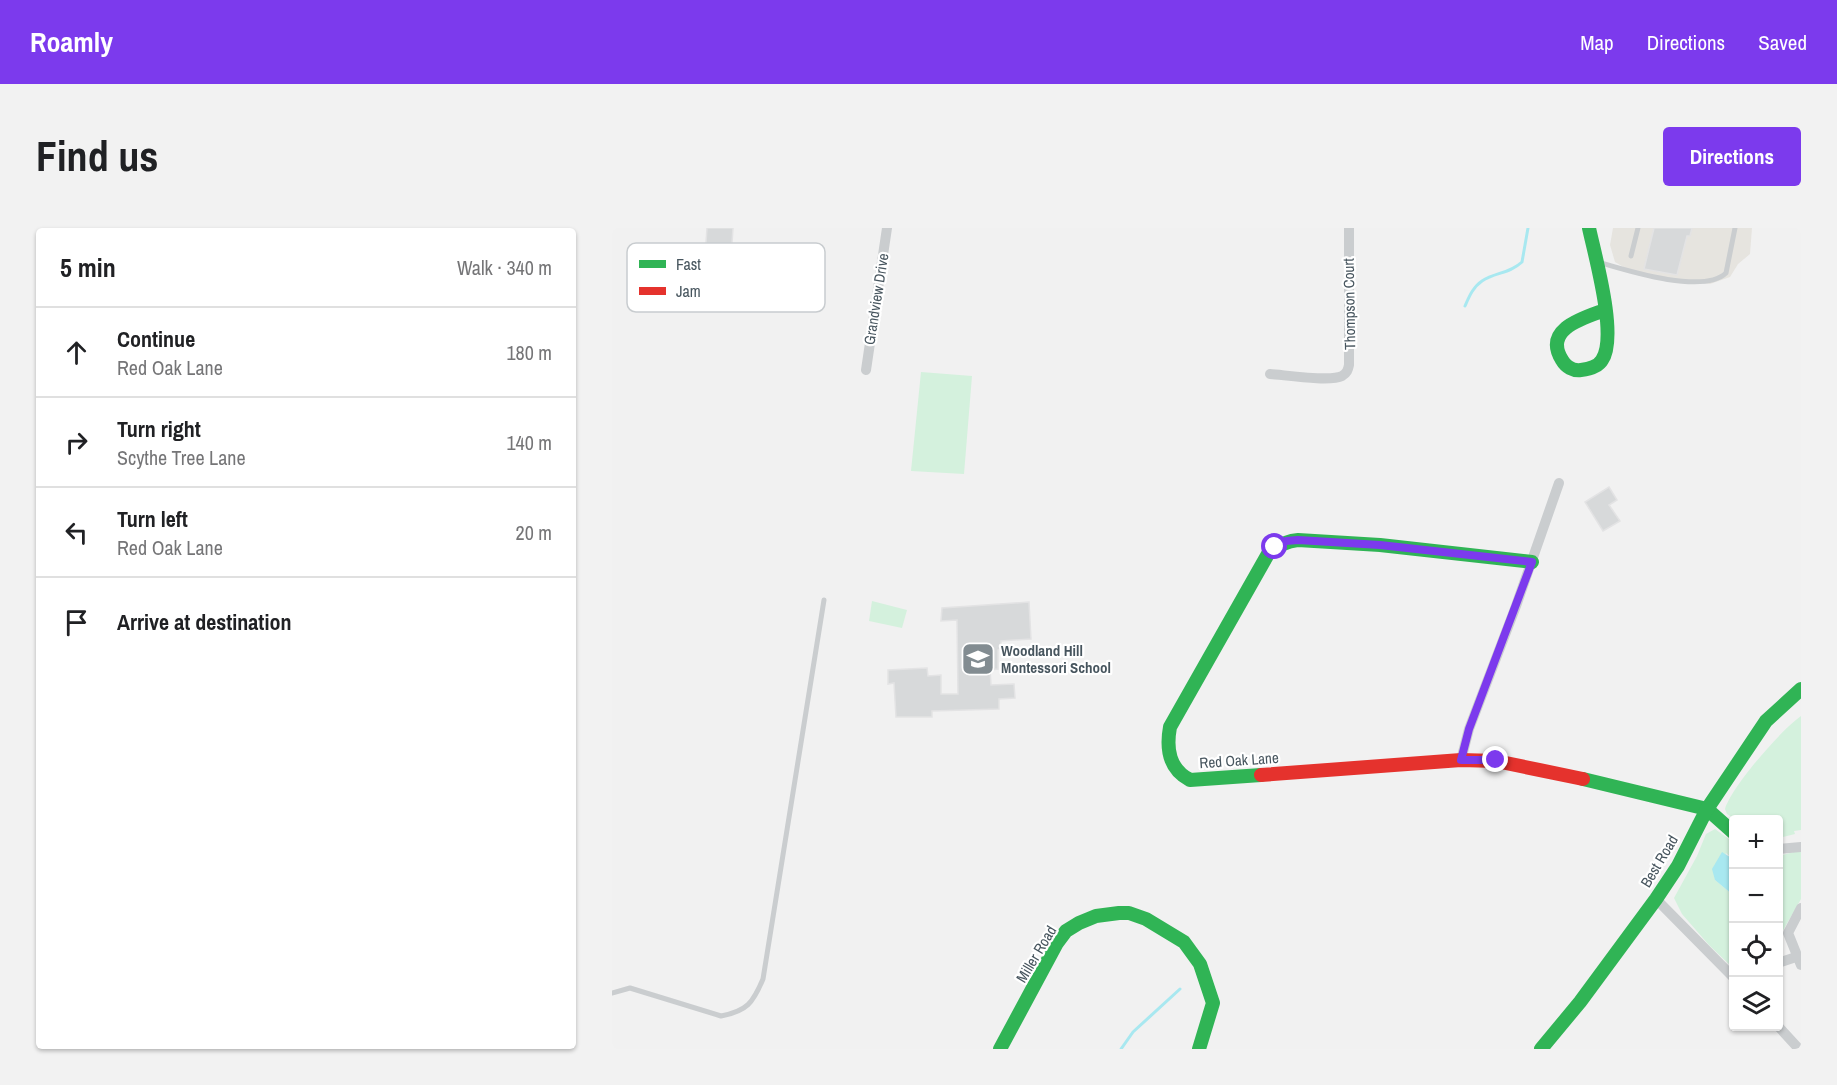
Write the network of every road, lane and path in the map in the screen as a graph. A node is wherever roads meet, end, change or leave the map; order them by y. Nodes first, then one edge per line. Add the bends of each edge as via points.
1 (887, 228) edge
2 (1348, 228) edge
3 (1589, 228) edge
4 (1638, 228) edge
5 (1735, 228) edge
6 (1631, 256) dead end
7 (1596, 261) junction
8 (1605, 310) junction
9 (866, 370) dead end
10 (1269, 374) dead end
11 (1559, 483) dead end
12 (1532, 562) junction
13 (824, 600) dead end
14 (1801, 689) edge
15 (1461, 760) junction
16 (1707, 809) junction
17 (1729, 829) edge
18 (1801, 847) edge
19 (1783, 849) edge
20 (1656, 900) junction
21 (1801, 908) edge
22 (1799, 961) edge
23 (1783, 963) edge
24 (1733, 977) edge
25 (612, 993) edge
26 (1783, 1031) edge
27 (1000, 1049) edge
28 (1199, 1049) edge
29 (1541, 1049) edge
30 (1799, 1049) edge

1 - 9 street, Grandview Drive
2 - 10 street, Thompson Court via 1348,372 1329,378
3 - 7 street
4 - 6 lane
5 - 7 lane via 1726,273 1721,278 1648,277
7 - 8 street
8 - 8 street via 1570,323 1558,336 1558,352 1572,370 1593,367 1604,357 1608,339
11 - 12 street
12 - 15 street
12 - 15 street, Red Oak Lane via 1380,545 1286,541 1268,554 1170,727 1167,739 1171,762 1190,780
13 - 25 lane via 763,979 755,998 746,1008 721,1016 630,988
14 - 16 street, Best Road via 1766,721
15 - 16 street, Red Oak Lane via 1496,760
16 - 17 street
16 - 20 street, Best Road
18 - 19 street
20 - 24 street
20 - 29 street, Best Road
21 - 22 street via 1788,933
22 - 23 street
26 - 30 street
27 - 28 street, Miller Road via 1066,932 1096,916 1119,913 1146,919 1184,942 1193,952 1213,1003

